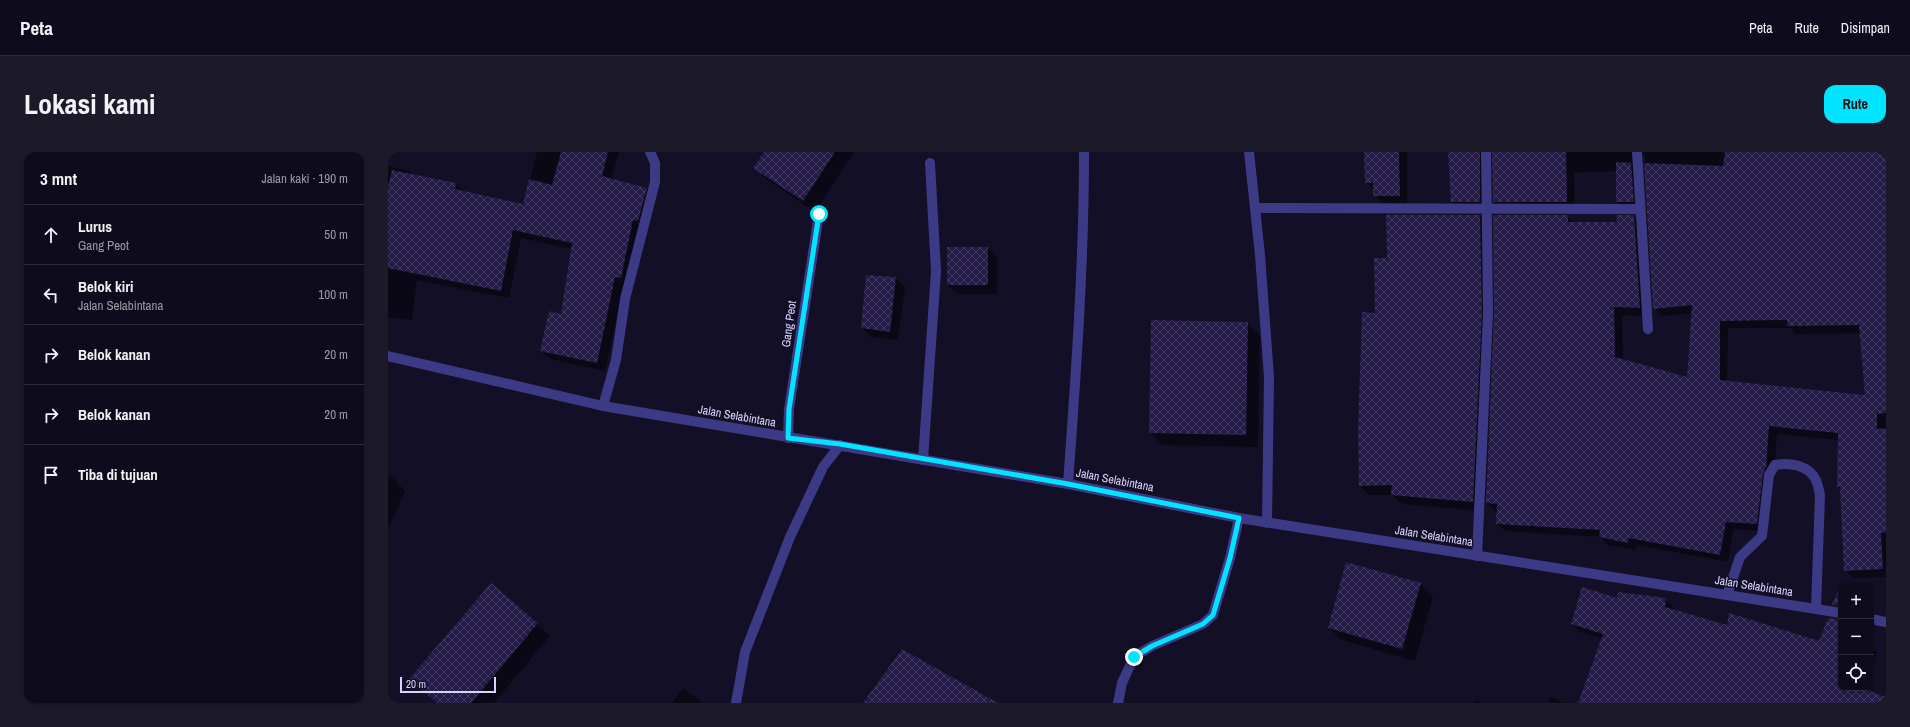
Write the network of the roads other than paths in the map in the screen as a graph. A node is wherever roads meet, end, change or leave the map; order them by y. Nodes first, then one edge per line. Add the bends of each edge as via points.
1 (650, 152) edge
2 (1084, 152) edge
3 (1250, 152) edge
4 (1486, 152) edge
5 (1637, 152) edge
6 (930, 163) dead end
7 (1256, 208) junction
8 (1488, 208) junction
9 (1640, 209) junction
10 (819, 214) dead end
11 (1648, 329) dead end
12 (388, 356) edge
13 (603, 406) junction
14 (788, 438) junction
15 (840, 444) junction
16 (923, 460) junction
17 (1068, 484) junction
18 (1239, 518) junction
19 (1267, 523) junction
20 (1477, 556) junction
21 (1727, 595) junction
22 (1816, 609) junction
23 (1838, 613) edge
24 (1874, 620) edge
25 (1886, 622) edge
26 (736, 703) edge
27 (1118, 703) edge

1 - 13 street via 655,163 655,182 625,299 616,360
2 - 17 street via 1076,371
3 - 7 street
4 - 8 street
5 - 9 street
6 - 16 street via 936,271
7 - 8 street
7 - 19 street via 1269,376
8 - 9 street
8 - 20 street via 1488,313
9 - 11 street
10 - 14 street, Gang Peot via 789,409
12 - 13 street, Jalan Selabintana
13 - 14 street, Jalan Selabintana
14 - 15 street, Jalan Selabintana
15 - 16 street, Jalan Selabintana
15 - 26 street via 823,467 790,537 745,652
16 - 17 street, Jalan Selabintana
17 - 18 street, Jalan Selabintana
18 - 19 street, Jalan Selabintana
18 - 27 street via 1213,615 1203,624 1152,646 1134,657 1122,683
19 - 20 street, Jalan Selabintana
20 - 21 street, Jalan Selabintana
21 - 22 street, Jalan Selabintana
21 - 22 street via 1740,557 1762,536 1769,475 1775,465 1797,465 1808,470 1816,480 1820,495
22 - 23 street, Jalan Selabintana
24 - 25 street

